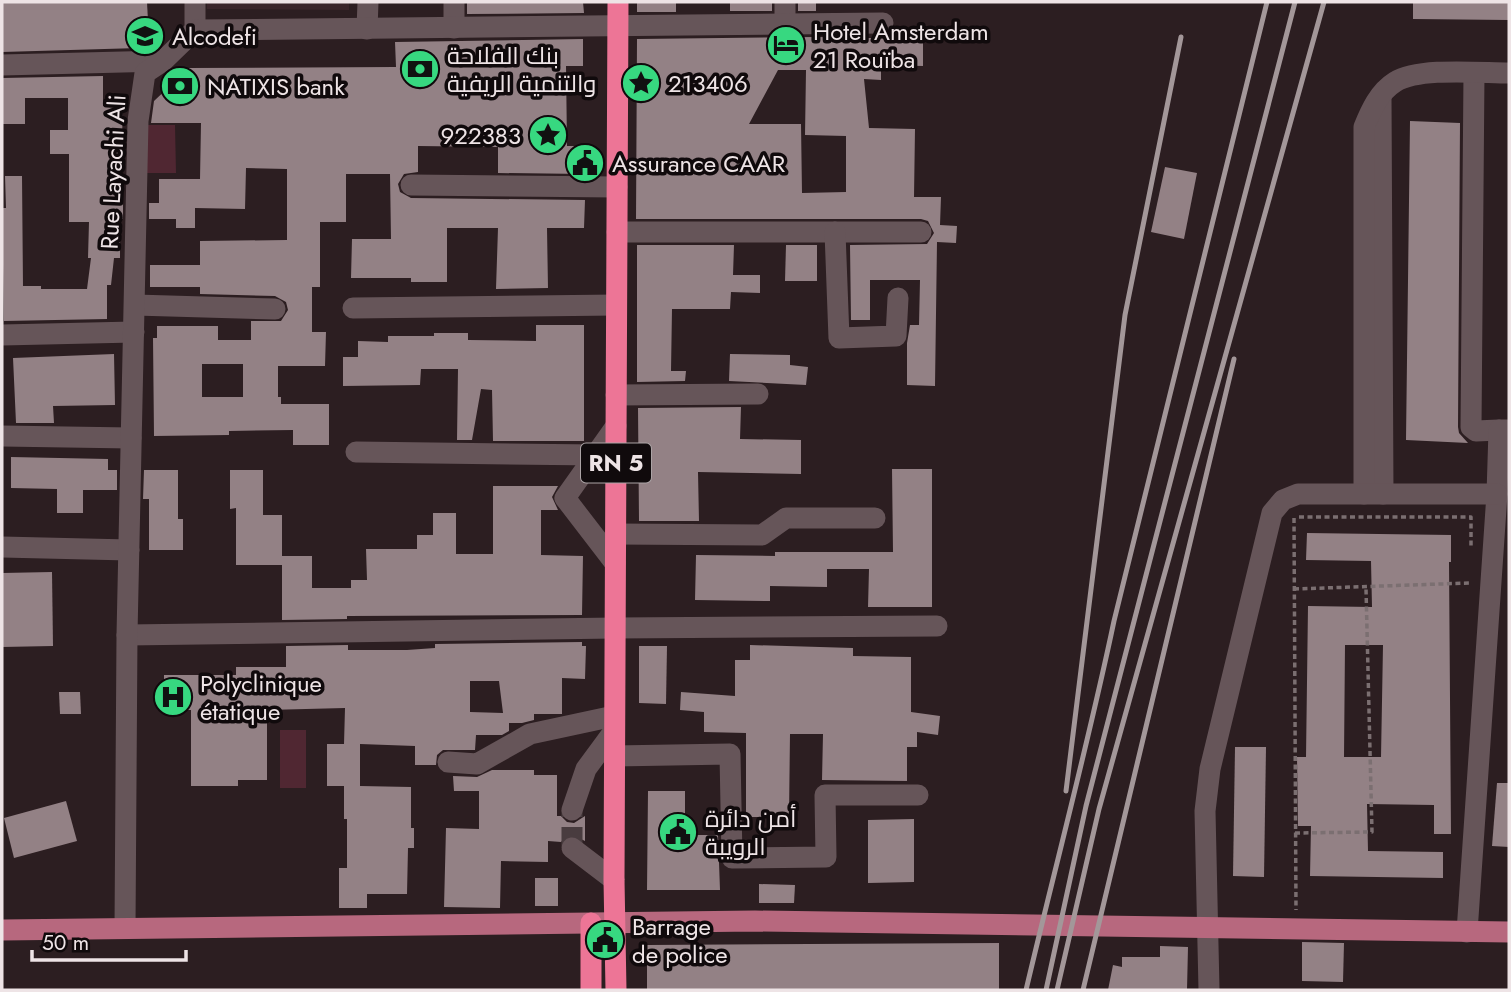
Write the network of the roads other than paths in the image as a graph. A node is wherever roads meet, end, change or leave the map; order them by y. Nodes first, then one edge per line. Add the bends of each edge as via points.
1 (195, 2) edge
2 (368, 2) edge
3 (454, 2) edge
4 (618, 2) edge
5 (785, 12) edge
6 (883, 23) dead end
7 (618, 27) junction
8 (454, 28) junction
9 (367, 29) junction
10 (195, 30) junction
11 (163, 61) junction
12 (2, 65) edge
13 (1474, 72) junction
14 (1509, 73) edge
15 (411, 185) dead end
16 (617, 187) junction
17 (617, 232) junction
18 (835, 232) junction
19 (921, 232) dead end
20 (898, 298) dead end
21 (135, 304) junction
22 (616, 305) junction
23 (353, 308) dead end
24 (275, 309) dead end
25 (134, 331) junction
26 (2, 335) edge
27 (758, 394) dead end
28 (616, 395) junction
29 (616, 426) junction
30 (1504, 430) edge
31 (2, 436) edge
32 (131, 438) junction
33 (356, 452) dead end
34 (597, 455) junction
35 (1373, 494) junction
36 (1497, 494) junction
37 (875, 518) dead end
38 (615, 534) junction
39 (2, 547) edge
40 (129, 550) junction
41 (615, 563) junction
42 (937, 626) dead end
43 (615, 628) junction
44 (127, 635) junction
45 (614, 723) junction
46 (614, 756) junction
47 (449, 762) dead end
48 (918, 795) dead end
49 (572, 810) tunnel mouth
50 (572, 848) dead end
51 (614, 880) junction
52 (591, 923) junction
53 (614, 924) junction
54 (125, 928) junction
55 (2, 930) edge
56 (1467, 932) junction
57 (1509, 932) edge
58 (591, 990) edge
59 (616, 990) edge
60 (1209, 990) edge

1 - 10 street
2 - 9 street
3 - 8 street
4 - 7 highway, RN 5
5 - 6 street
5 - 7 street
7 - 8 street
7 - 16 highway, RN 5
8 - 9 street
9 - 10 street
10 - 11 street, Rue Layachi Ali
11 - 12 street
11 - 21 street, Rue Layachi Ali via 145,72 138,121
13 - 14 street
13 - 30 street via 1471,427 1476,431
13 - 35 street via 1415,74 1394,83 1374,104 1364,127
15 - 16 street
16 - 17 highway, RN 5
17 - 18 street
17 - 22 highway, RN 5
18 - 19 street
18 - 20 street via 839,338 896,336
21 - 24 street
21 - 25 street, Rue Layachi Ali
22 - 23 street
22 - 28 highway, RN 5
25 - 26 street
25 - 32 street, Rue Layachi Ali
27 - 28 street
28 - 29 highway, RN 5
29 - 34 street
29 - 38 highway, RN 5
30 - 36 street
31 - 32 street
32 - 40 street, Rue Layachi Ali
33 - 34 street
34 - 41 street via 565,498
35 - 36 street
35 - 60 street via 1294,495 1283,499 1272,513 1210,769 1205,811
36 - 56 street
37 - 38 street via 786,518 762,535
38 - 41 highway, RN 5
39 - 40 street
40 - 44 street, Rue Layachi Ali
41 - 43 highway, RN 5
42 - 43 street
43 - 44 street
43 - 45 highway, RN 5
44 - 54 street, Rue Layachi Ali
45 - 46 highway, RN 5
45 - 47 street via 530,734 477,764
45 - 49 street via 586,769
46 - 48 street via 730,754 732,858 826,857 825,794
46 - 51 highway, RN 5
50 - 51 street
51 - 53 highway, RN 5
52 - 53 main road
52 - 54 main road
52 - 58 highway
53 - 56 main road via 755,921
53 - 59 highway, RN 5
54 - 55 main road
56 - 57 main road

